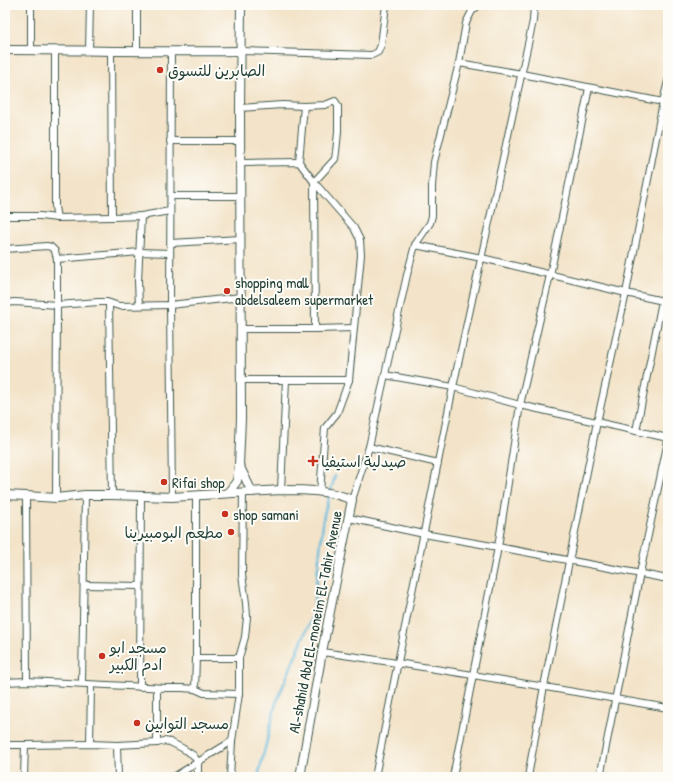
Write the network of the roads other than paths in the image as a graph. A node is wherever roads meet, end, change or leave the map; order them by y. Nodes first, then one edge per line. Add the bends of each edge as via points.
1 (31, 5) edge
2 (90, 5) edge
3 (137, 5) edge
4 (241, 5) edge
5 (386, 5) edge
6 (479, 5) edge
7 (534, 5) edge
8 (5, 50) edge
9 (31, 50) junction
10 (55, 50) junction
11 (89, 50) junction
12 (111, 50) junction
13 (137, 50) junction
14 (170, 51) junction
15 (241, 51) junction
16 (458, 63) junction
17 (522, 74) junction
18 (668, 81) edge
19 (589, 88) junction
20 (665, 103) edge
21 (304, 106) junction
22 (240, 108) junction
23 (170, 141) junction
24 (240, 141) junction
25 (299, 162) junction
26 (240, 163) junction
27 (314, 182) junction
28 (171, 196) junction
29 (240, 196) junction
30 (170, 211) junction
31 (5, 216) edge
32 (141, 216) junction
33 (112, 217) junction
34 (57, 218) junction
35 (240, 239) junction
36 (171, 243) junction
37 (415, 245) junction
38 (5, 249) edge
39 (140, 252) junction
40 (170, 253) junction
41 (482, 258) junction
42 (57, 259) junction
43 (550, 275) junction
44 (626, 293) junction
45 (241, 297) junction
46 (665, 302) edge
47 (5, 303) edge
48 (110, 303) junction
49 (57, 305) junction
50 (139, 305) junction
51 (170, 305) junction
52 (354, 328) junction
53 (240, 329) junction
54 (314, 329) junction
55 (384, 375) junction
56 (240, 380) junction
57 (286, 380) junction
58 (349, 380) junction
59 (453, 387) junction
60 (520, 405) junction
61 (597, 422) junction
62 (636, 431) junction
63 (668, 439) edge
64 (369, 447) junction
65 (438, 462) junction
66 (240, 466) junction
67 (282, 490) junction
68 (252, 492) junction
69 (320, 492) junction
70 (243, 493) junction
71 (228, 494) junction
72 (5, 495) edge
73 (85, 495) junction
74 (112, 495) junction
75 (196, 495) junction
76 (26, 496) junction
77 (141, 496) junction
78 (172, 497) junction
79 (56, 498) junction
80 (352, 500) junction
81 (349, 518) junction
82 (424, 534) junction
83 (498, 547) junction
84 (570, 561) junction
85 (640, 573) junction
86 (668, 579) edge
87 (84, 586) junction
88 (140, 586) junction
89 (322, 652) junction
90 (196, 658) junction
91 (239, 658) junction
92 (397, 662) junction
93 (473, 675) junction
94 (26, 681) junction
95 (5, 682) edge
96 (82, 684) junction
97 (91, 685) junction
98 (544, 686) junction
99 (140, 687) junction
100 (157, 688) junction
101 (195, 689) junction
102 (239, 694) junction
103 (615, 699) junction
104 (668, 708) edge
105 (232, 741) junction
106 (158, 743) junction
107 (90, 744) junction
108 (5, 745) edge
109 (25, 745) junction
110 (118, 745) junction
111 (198, 762) junction
112 (24, 777) edge
113 (118, 777) edge
114 (174, 777) edge
115 (198, 777) edge
116 (230, 777) edge
117 (300, 777) edge
118 (375, 777) edge
119 (453, 777) edge
120 (528, 777) edge
121 (600, 777) edge

1 - 9 street
2 - 11 street
3 - 13 street
4 - 15 street
5 - 15 street via 381,45 378,52 372,55
6 - 16 street via 472,11 466,23
7 - 17 street
8 - 9 street
9 - 10 street
10 - 11 street
10 - 34 street
11 - 12 street
12 - 13 street
12 - 33 street
13 - 14 street
14 - 15 street
14 - 23 street
15 - 22 street
16 - 17 street
16 - 37 street via 434,162 432,216
17 - 19 street
17 - 41 street
18 - 20 street
19 - 20 street
19 - 43 street
20 - 44 street
21 - 22 street
21 - 25 street
21 - 27 street via 325,105 335,100 338,106 335,159
22 - 24 street
23 - 24 street
23 - 28 street
24 - 26 street
25 - 26 street
25 - 27 street
26 - 29 street
27 - 52 street via 354,228 360,240 361,255
27 - 54 street
28 - 29 street
28 - 30 street
29 - 35 street
30 - 32 street
30 - 36 street
31 - 34 street
32 - 33 street
32 - 39 street
33 - 34 street
35 - 36 street
35 - 45 street
36 - 40 street
37 - 41 street
37 - 55 street
38 - 42 street via 47,246 56,251
39 - 40 street
39 - 42 street
39 - 50 street
40 - 51 street
41 - 43 street
41 - 59 street
42 - 49 street
43 - 44 street
43 - 60 street
44 - 46 street
44 - 61 street
45 - 51 street
45 - 53 street
46 - 62 street
47 - 49 street
48 - 49 street
48 - 50 street via 119,306
48 - 74 street
49 - 79 street
50 - 51 street
51 - 78 street
52 - 54 street
52 - 58 street
53 - 54 street
53 - 56 street
55 - 59 street
55 - 64 street
56 - 57 street
56 - 66 street
57 - 58 street
57 - 67 street
58 - 69 street via 337,413 325,428
59 - 60 street
59 - 65 street
60 - 61 street
60 - 83 street
61 - 62 street
61 - 84 street
62 - 63 street
63 - 85 street
64 - 65 street
64 - 80 street
65 - 82 street
66 - 68 street
66 - 71 street via 236,481
67 - 68 street, Al-shahid Abd El-moneim El-Tahir Avenue
67 - 69 street, Al-shahid Abd El-moneim El-Tahir Avenue
68 - 70 street, Al-shahid Abd El-moneim El-Tahir Avenue
69 - 80 street, Al-shahid Abd El-moneim El-Tahir Avenue via 337,494
70 - 71 street, Al-shahid Abd El-moneim El-Tahir Avenue
70 - 91 street via 242,575 247,617
71 - 75 street, Al-shahid Abd El-moneim El-Tahir Avenue
72 - 76 street, Al-shahid Abd El-moneim El-Tahir Avenue
73 - 74 street, Al-shahid Abd El-moneim El-Tahir Avenue
73 - 79 street, Al-shahid Abd El-moneim El-Tahir Avenue
73 - 87 street
74 - 77 street, Al-shahid Abd El-moneim El-Tahir Avenue
75 - 78 street, Al-shahid Abd El-moneim El-Tahir Avenue
75 - 90 street
76 - 79 street, Al-shahid Abd El-moneim El-Tahir Avenue
76 - 94 street
77 - 78 street, Al-shahid Abd El-moneim El-Tahir Avenue
77 - 88 street
80 - 81 street, Al-shahid Abd El-moneim El-Tahir Avenue
81 - 82 street
81 - 89 street, Al-shahid Abd El-moneim El-Tahir Avenue
82 - 83 street
82 - 92 street
83 - 84 street
83 - 93 street
84 - 85 street
84 - 98 street
85 - 86 street
85 - 103 street
87 - 88 street
87 - 96 street
88 - 99 street
89 - 92 street
89 - 117 street, Al-shahid Abd El-moneim El-Tahir Avenue
90 - 91 street
90 - 101 street
91 - 102 street
92 - 93 street
92 - 118 street
93 - 98 street
93 - 119 street
94 - 95 street
94 - 96 street
96 - 97 street
97 - 99 street
97 - 107 street
98 - 103 street
98 - 120 street
99 - 100 street
100 - 101 street
100 - 106 street
101 - 102 street via 204,693
102 - 105 street
103 - 104 street
103 - 121 street
105 - 111 street
105 - 116 street
106 - 110 street
106 - 111 street via 170,742 193,755
107 - 109 street
107 - 110 street
108 - 109 street
109 - 112 street
110 - 113 street
111 - 114 street
111 - 115 street

